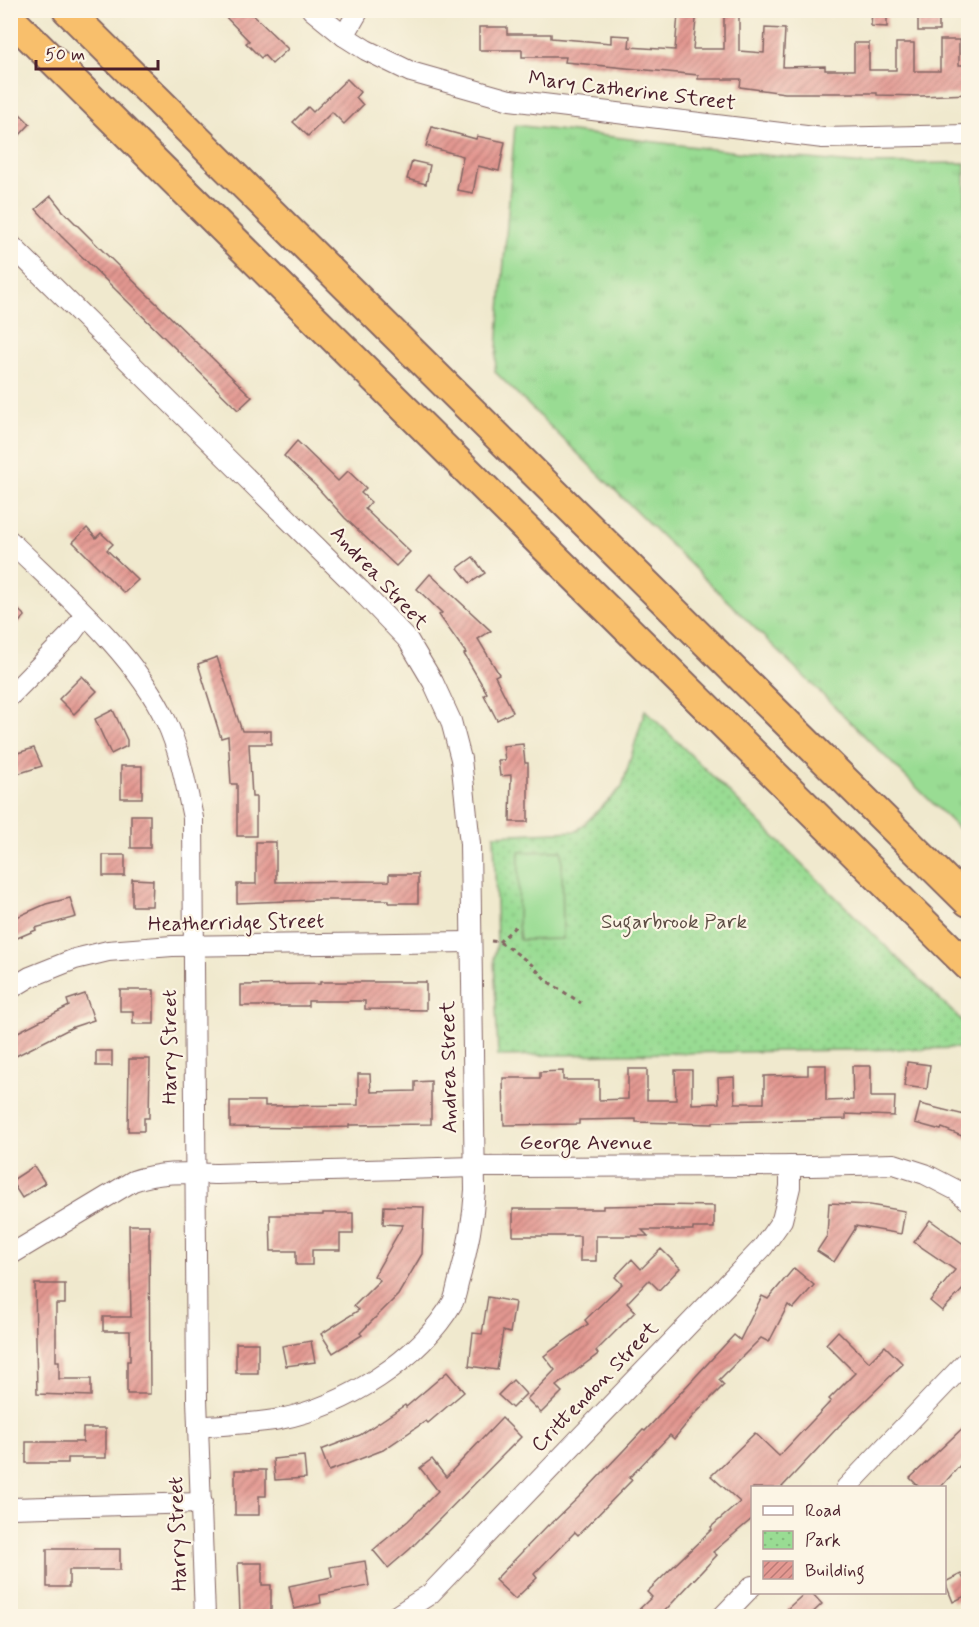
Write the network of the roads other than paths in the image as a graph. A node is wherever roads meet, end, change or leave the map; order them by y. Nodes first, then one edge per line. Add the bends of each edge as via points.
1 (67, 10) edge
2 (312, 10) edge
3 (359, 10) edge
4 (10, 18) edge
5 (344, 36) junction
6 (969, 135) edge
7 (10, 244) edge
8 (10, 541) edge
9 (85, 615) junction
10 (10, 696) edge
11 (969, 902) edge
12 (481, 942) junction
13 (194, 946) junction
14 (969, 966) edge
15 (10, 989) edge
16 (790, 1166) junction
17 (475, 1167) junction
18 (194, 1173) junction
19 (969, 1200) edge
20 (10, 1255) edge
21 (969, 1360) edge
22 (198, 1427) junction
23 (848, 1486) edge
24 (202, 1503) junction
25 (10, 1508) edge
26 (751, 1588) edge
27 (205, 1617) edge
28 (396, 1617) edge
29 (723, 1617) edge

1 - 11 highway
2 - 5 street, Mary Catherine Street
3 - 5 street
4 - 14 highway
5 - 6 street, Mary Catherine Street via 411,72 510,100 823,138
7 - 12 street, Andrea Street via 408,640 438,692 461,759
8 - 9 street, Harry Street
9 - 10 street
9 - 13 street, Harry Street via 144,683 166,721 184,775 193,818
12 - 13 street, Heatherridge Street
12 - 17 street, Andrea Street
13 - 15 street, Heatherridge Street via 108,951 75,959
13 - 18 street, Harry Street
16 - 17 street, George Avenue
16 - 19 street, George Avenue via 894,1164 925,1174
16 - 28 street, Crittendon Street via 790,1187 782,1220 763,1246 430,1594
17 - 18 street, George Avenue
17 - 22 street, Andrea Street via 472,1230 454,1300 409,1354 363,1388 331,1403 281,1419
18 - 20 street, George Avenue via 152,1174 133,1181
18 - 22 street, Harry Street
21 - 23 street
22 - 24 street, Harry Street
24 - 25 street
24 - 27 street, Harry Street
26 - 29 street

